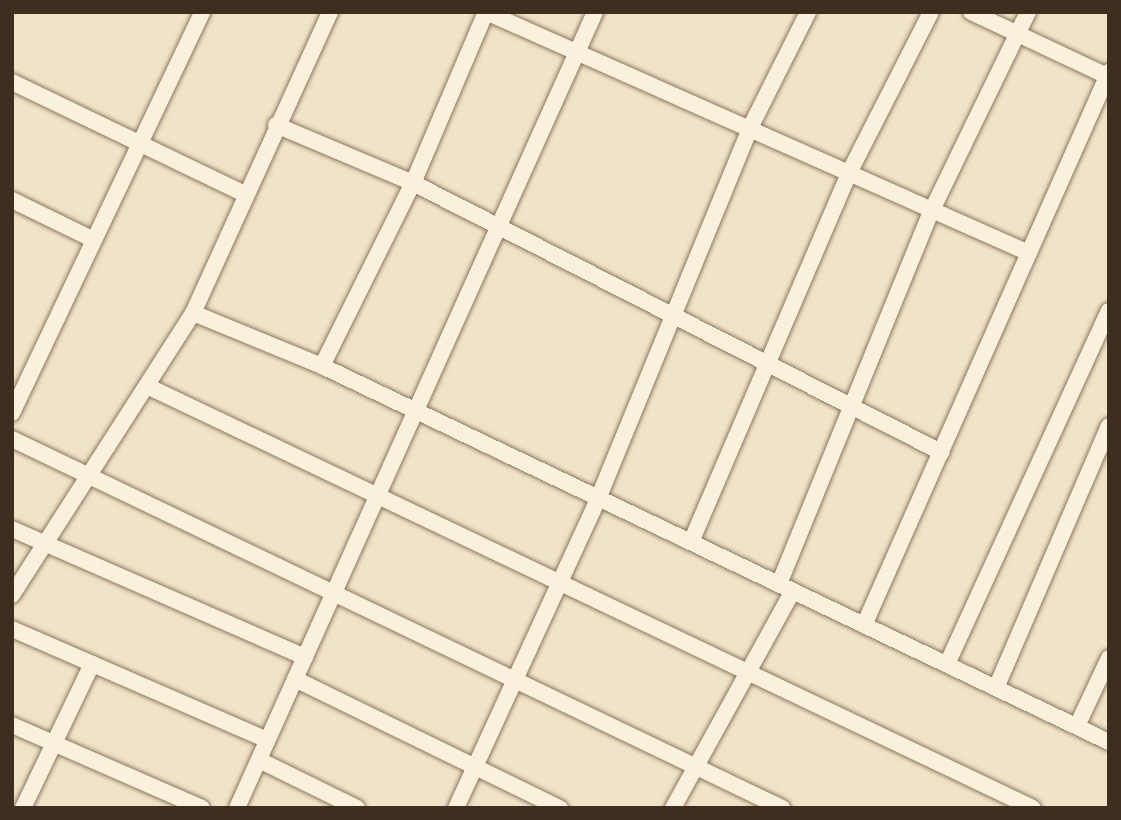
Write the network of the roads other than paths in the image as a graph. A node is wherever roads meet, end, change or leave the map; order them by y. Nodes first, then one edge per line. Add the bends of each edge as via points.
1 (202, 12) edge
2 (330, 12) edge
3 (595, 12) edge
4 (808, 12) edge
5 (931, 12) edge
6 (971, 12) edge
7 (1027, 12) edge
8 (1018, 34) junction
9 (576, 53) junction
10 (1108, 75) edge
11 (12, 82) edge
12 (276, 125) junction
13 (749, 130) junction
14 (141, 141) junction
15 (850, 171) junction
16 (413, 183) junction
17 (243, 193) junction
18 (12, 200) edge
19 (930, 214) junction
20 (496, 227) junction
21 (94, 240) junction
22 (1029, 253) junction
23 (1109, 311) edge
24 (193, 313) junction
25 (676, 317) junction
26 (772, 360) junction
27 (322, 366) junction
28 (147, 386) junction
29 (853, 401) junction
30 (416, 411) junction
31 (12, 413) edge
32 (1109, 426) edge
33 (12, 439) edge
34 (941, 452) junction
35 (92, 475) junction
36 (377, 496) junction
37 (598, 499) junction
38 (12, 529) edge
39 (45, 542) junction
40 (691, 542) junction
41 (561, 583) junction
42 (786, 587) junction
43 (334, 592) junction
44 (12, 595) edge
45 (865, 623) junction
46 (12, 629) edge
47 (305, 657) junction
48 (1109, 658) edge
49 (948, 662) junction
50 (92, 664) junction
51 (748, 672) junction
52 (295, 679) junction
53 (516, 679) junction
54 (996, 688) junction
55 (12, 725) edge
56 (1077, 726) junction
57 (50, 740) junction
58 (267, 740) junction
59 (1109, 741) edge
60 (259, 760) junction
61 (475, 766) junction
62 (696, 766) junction
63 (23, 808) edge
64 (202, 808) edge
65 (237, 808) edge
66 (357, 808) edge
67 (456, 808) edge
68 (559, 808) edge
69 (673, 808) edge
70 (782, 808) edge
71 (1033, 808) edge

1 - 14 street
2 - 12 street
3 - 9 street
4 - 13 street
5 - 15 street
6 - 8 street
7 - 8 street
8 - 10 street
8 - 19 street
9 - 13 street
9 - 16 street via 486,12
9 - 20 street
10 - 22 street
11 - 14 street
12 - 16 street
12 - 17 street
13 - 15 street
13 - 25 street
14 - 17 street
14 - 21 street
15 - 19 street
15 - 26 street
16 - 20 street
16 - 27 street
17 - 24 street
18 - 21 street
19 - 22 street
19 - 29 street
20 - 25 street
20 - 30 street
21 - 31 street
22 - 34 street
23 - 49 street
24 - 27 street
24 - 28 street
25 - 26 street
25 - 37 street
26 - 29 street
26 - 40 street
27 - 30 street
28 - 35 street
28 - 36 street
29 - 34 street
29 - 42 street
30 - 36 street
30 - 37 street
32 - 54 street
33 - 35 street
34 - 45 street
35 - 39 street
35 - 43 street
36 - 41 street
36 - 43 street
37 - 40 street
37 - 41 street
38 - 39 street
39 - 44 street
39 - 47 street
40 - 42 street
41 - 51 street
41 - 53 street
42 - 45 street
42 - 51 street
43 - 47 street
43 - 53 street
45 - 49 street
46 - 50 street
47 - 52 street
48 - 56 street
49 - 54 street
50 - 57 street
50 - 58 street
51 - 62 street
51 - 71 street
52 - 58 street
52 - 61 street
53 - 61 street
53 - 62 street
54 - 56 street
55 - 57 street
56 - 59 street
57 - 63 street
57 - 64 street
58 - 60 street
60 - 65 street
60 - 66 street
61 - 67 street
61 - 68 street
62 - 69 street
62 - 70 street

